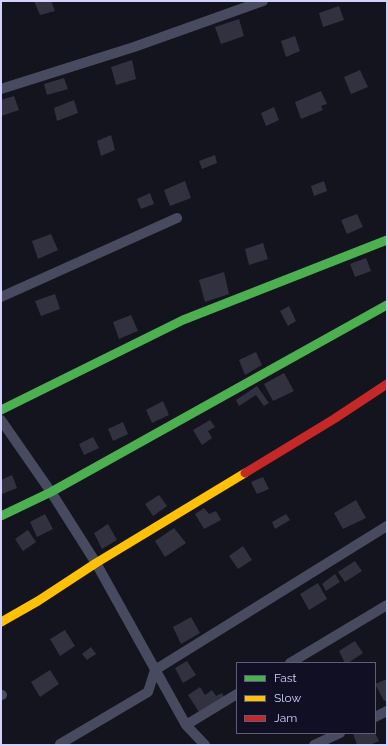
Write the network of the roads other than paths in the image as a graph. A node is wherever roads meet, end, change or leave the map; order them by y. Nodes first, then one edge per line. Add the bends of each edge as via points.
1 (263, 1) edge
2 (1, 89) edge
3 (178, 218) dead end
4 (387, 240) edge
5 (1, 296) edge
6 (387, 305) edge
7 (387, 384) edge
8 (1, 410) edge
9 (1, 420) edge
10 (50, 492) junction
11 (1, 516) edge
12 (387, 526) edge
13 (96, 562) junction
14 (387, 605) edge
15 (1, 622) edge
16 (292, 662) edge
17 (156, 670) junction
18 (236, 695) edge
19 (387, 711) edge
20 (376, 716) edge
21 (186, 725) junction
22 (338, 734) edge
23 (60, 744) dead end
24 (205, 745) edge
25 (314, 745) edge

1 - 2 street via 134,47
3 - 5 street
4 - 8 street via 183,320
6 - 10 street
7 - 13 street via 334,419
9 - 10 street
10 - 11 street
10 - 13 street
12 - 17 street
13 - 15 street via 38,601
13 - 17 street
14 - 16 street
17 - 21 street
17 - 23 street via 148,692
18 - 21 street
19 - 20 street
21 - 24 street
22 - 25 street

